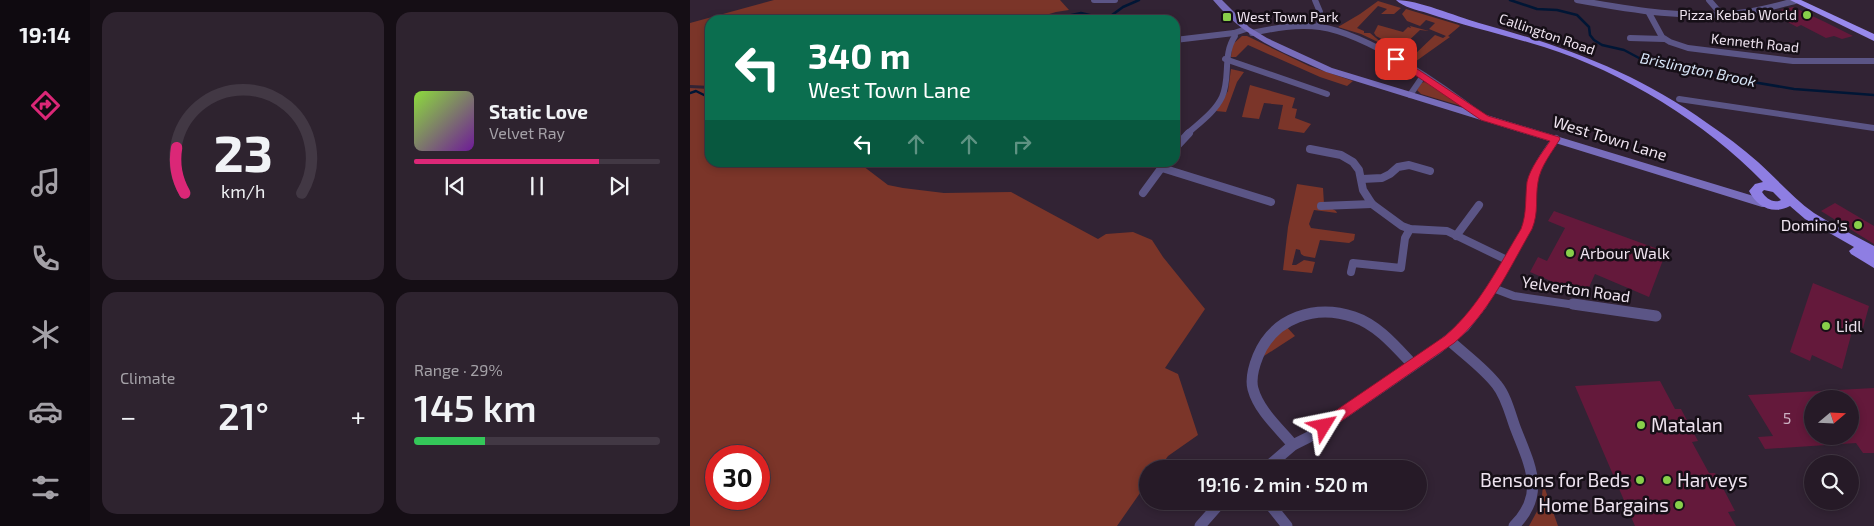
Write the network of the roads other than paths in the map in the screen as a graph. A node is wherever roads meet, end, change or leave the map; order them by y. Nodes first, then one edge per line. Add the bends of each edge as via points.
1 (1094, 0) edge
2 (1115, 0) edge
3 (1217, 0) edge
4 (1315, 0) edge
5 (1400, 0) edge
6 (1577, 0) edge
7 (1709, 0) edge
8 (1794, 0) edge
9 (1649, 13) junction
10 (1721, 14) junction
11 (1318, 26) junction
12 (1249, 31) junction
13 (1234, 33) junction
14 (1630, 38) dead end
15 (1664, 38) junction
16 (1874, 38) edge
17 (1180, 39) edge
18 (1225, 59) junction
19 (1874, 61) edge
20 (1423, 76) junction
21 (1327, 94) dead end
22 (1410, 95) junction
23 (1678, 104) junction
24 (1484, 118) junction
25 (1874, 128) edge
26 (1556, 139) junction
27 (1180, 140) edge
28 (1310, 149) dead end
29 (1162, 167) edge
30 (1169, 167) edge
31 (1430, 171) dead end
32 (1362, 179) junction
33 (1757, 189) junction
34 (1726, 192) junction
35 (1143, 193) dead end
36 (1777, 199) junction
37 (1271, 202) dead end
38 (1372, 204) junction
39 (1479, 205) dead end
40 (1321, 206) dead end
41 (1410, 229) junction
42 (1456, 236) junction
43 (1874, 252) edge
44 (1509, 261) junction
45 (1874, 263) edge
46 (1351, 272) dead end
47 (1493, 288) junction
48 (1656, 316) dead end
49 (1449, 340) junction
50 (1413, 365) junction
51 (1293, 445) junction
52 (1276, 460) edge
53 (1214, 510) edge
54 (1274, 510) edge
55 (1200, 526) edge
56 (1287, 526) edge
57 (1514, 526) edge

1 - 2 street
3 - 12 main road, West Town Lane
4 - 11 street via 1320,7
5 - 23 main road, Callington Road via 1550,46
6 - 9 street
7 - 10 street
8 - 10 street via 1746,12
8 - 16 highway
9 - 10 street
9 - 15 street
11 - 12 street, West Town Lane
11 - 20 street, West Town Lane via 1366,41
12 - 13 street
12 - 22 main road, West Town Lane via 1329,70
13 - 17 street
13 - 18 street
14 - 15 street
15 - 19 street, Kenneth Road via 1698,49 1776,60
18 - 21 street
18 - 27 street via 1226,86 1218,103
20 - 22 street
20 - 24 street, West Town Lane
22 - 24 main road, West Town Lane
23 - 25 street
23 - 33 main road via 1753,175
23 - 36 main road via 1730,145
24 - 26 main road, West Town Lane
26 - 34 main road, West Town Lane
26 - 44 street via 1532,181 1532,216
28 - 32 street via 1341,155 1353,162
29 - 35 street
30 - 37 street
31 - 32 street via 1409,165 1398,167 1392,175 1382,179
32 - 38 street via 1363,190
33 - 34 main road, West Town Lane
33 - 36 main road via 1758,197
33 - 36 main road via 1768,186
34 - 36 main road, West Town Lane
36 - 43 main road, West Town Lane
36 - 45 main road, West Town Lane
38 - 40 street
38 - 41 street
39 - 42 street
41 - 42 street via 1437,230
41 - 46 street via 1405,238 1401,268 1353,263
42 - 44 street
44 - 47 street
47 - 48 street, Yelverton Road via 1514,296
47 - 49 street via 1464,327
49 - 50 street
49 - 57 street via 1497,386 1533,472 1532,497 1524,516
50 - 51 street
50 - 51 street via 1372,326 1354,317 1328,312 1305,314 1285,321 1259,348 1252,381 1257,401
51 - 52 street
53 - 55 street
54 - 56 street

